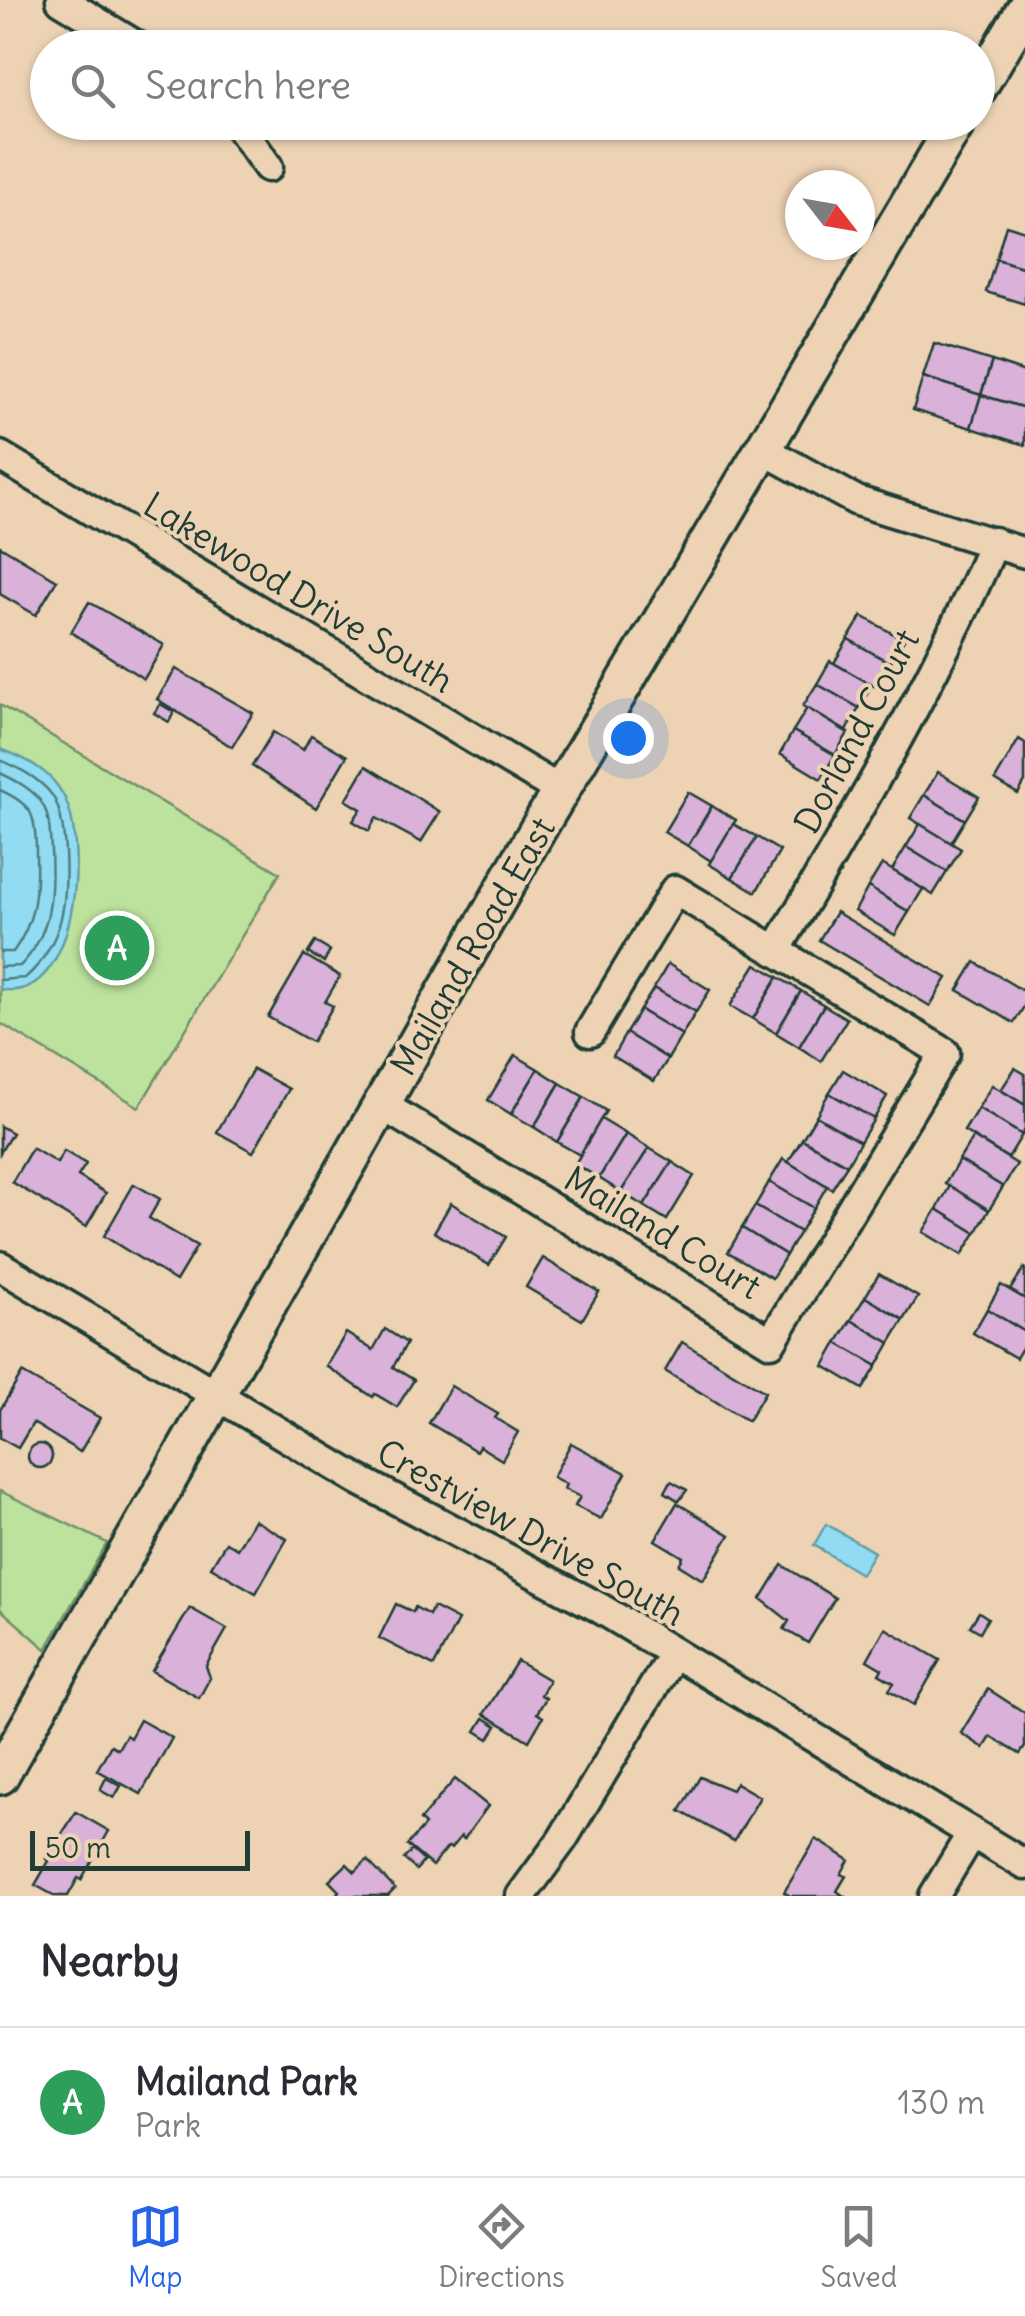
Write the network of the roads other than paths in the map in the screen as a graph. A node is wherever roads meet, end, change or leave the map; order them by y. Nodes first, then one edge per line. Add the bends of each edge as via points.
1 (61, 0) edge
2 (1025, 9) edge
3 (110, 30) edge
4 (995, 59) edge
5 (249, 140) edge
6 (946, 140) edge
7 (268, 166) dead end
8 (762, 449) junction
9 (0, 456) edge
10 (994, 542) junction
11 (1025, 553) edge
12 (560, 792) junction
13 (776, 950) junction
14 (590, 1032) dead end
15 (382, 1105) junction
16 (0, 1266) edge
17 (216, 1395) junction
18 (674, 1653) junction
19 (0, 1776) edge
20 (972, 1833) junction
21 (1025, 1864) edge
22 (521, 1896) edge
23 (934, 1896) edge

1 - 3 street
2 - 4 street
5 - 7 street
6 - 8 street, Mailand Road East
8 - 10 street via 857,501
8 - 12 street, Mailand Road East
9 - 12 street, Lakewood Drive South
10 - 11 street
10 - 13 street, Dorland Court via 864,797
12 - 15 street, Mailand Road East
13 - 14 street via 675,890
13 - 15 street, Mailand Court via 945,1053 770,1342
15 - 17 street, Mailand Road East
16 - 17 street, Crestview Drive South
17 - 18 street, Crestview Drive South
17 - 19 street, Mailand Road East
18 - 20 street, Crestview Drive South
18 - 22 street
20 - 21 street, Crestview Drive South
20 - 23 street

